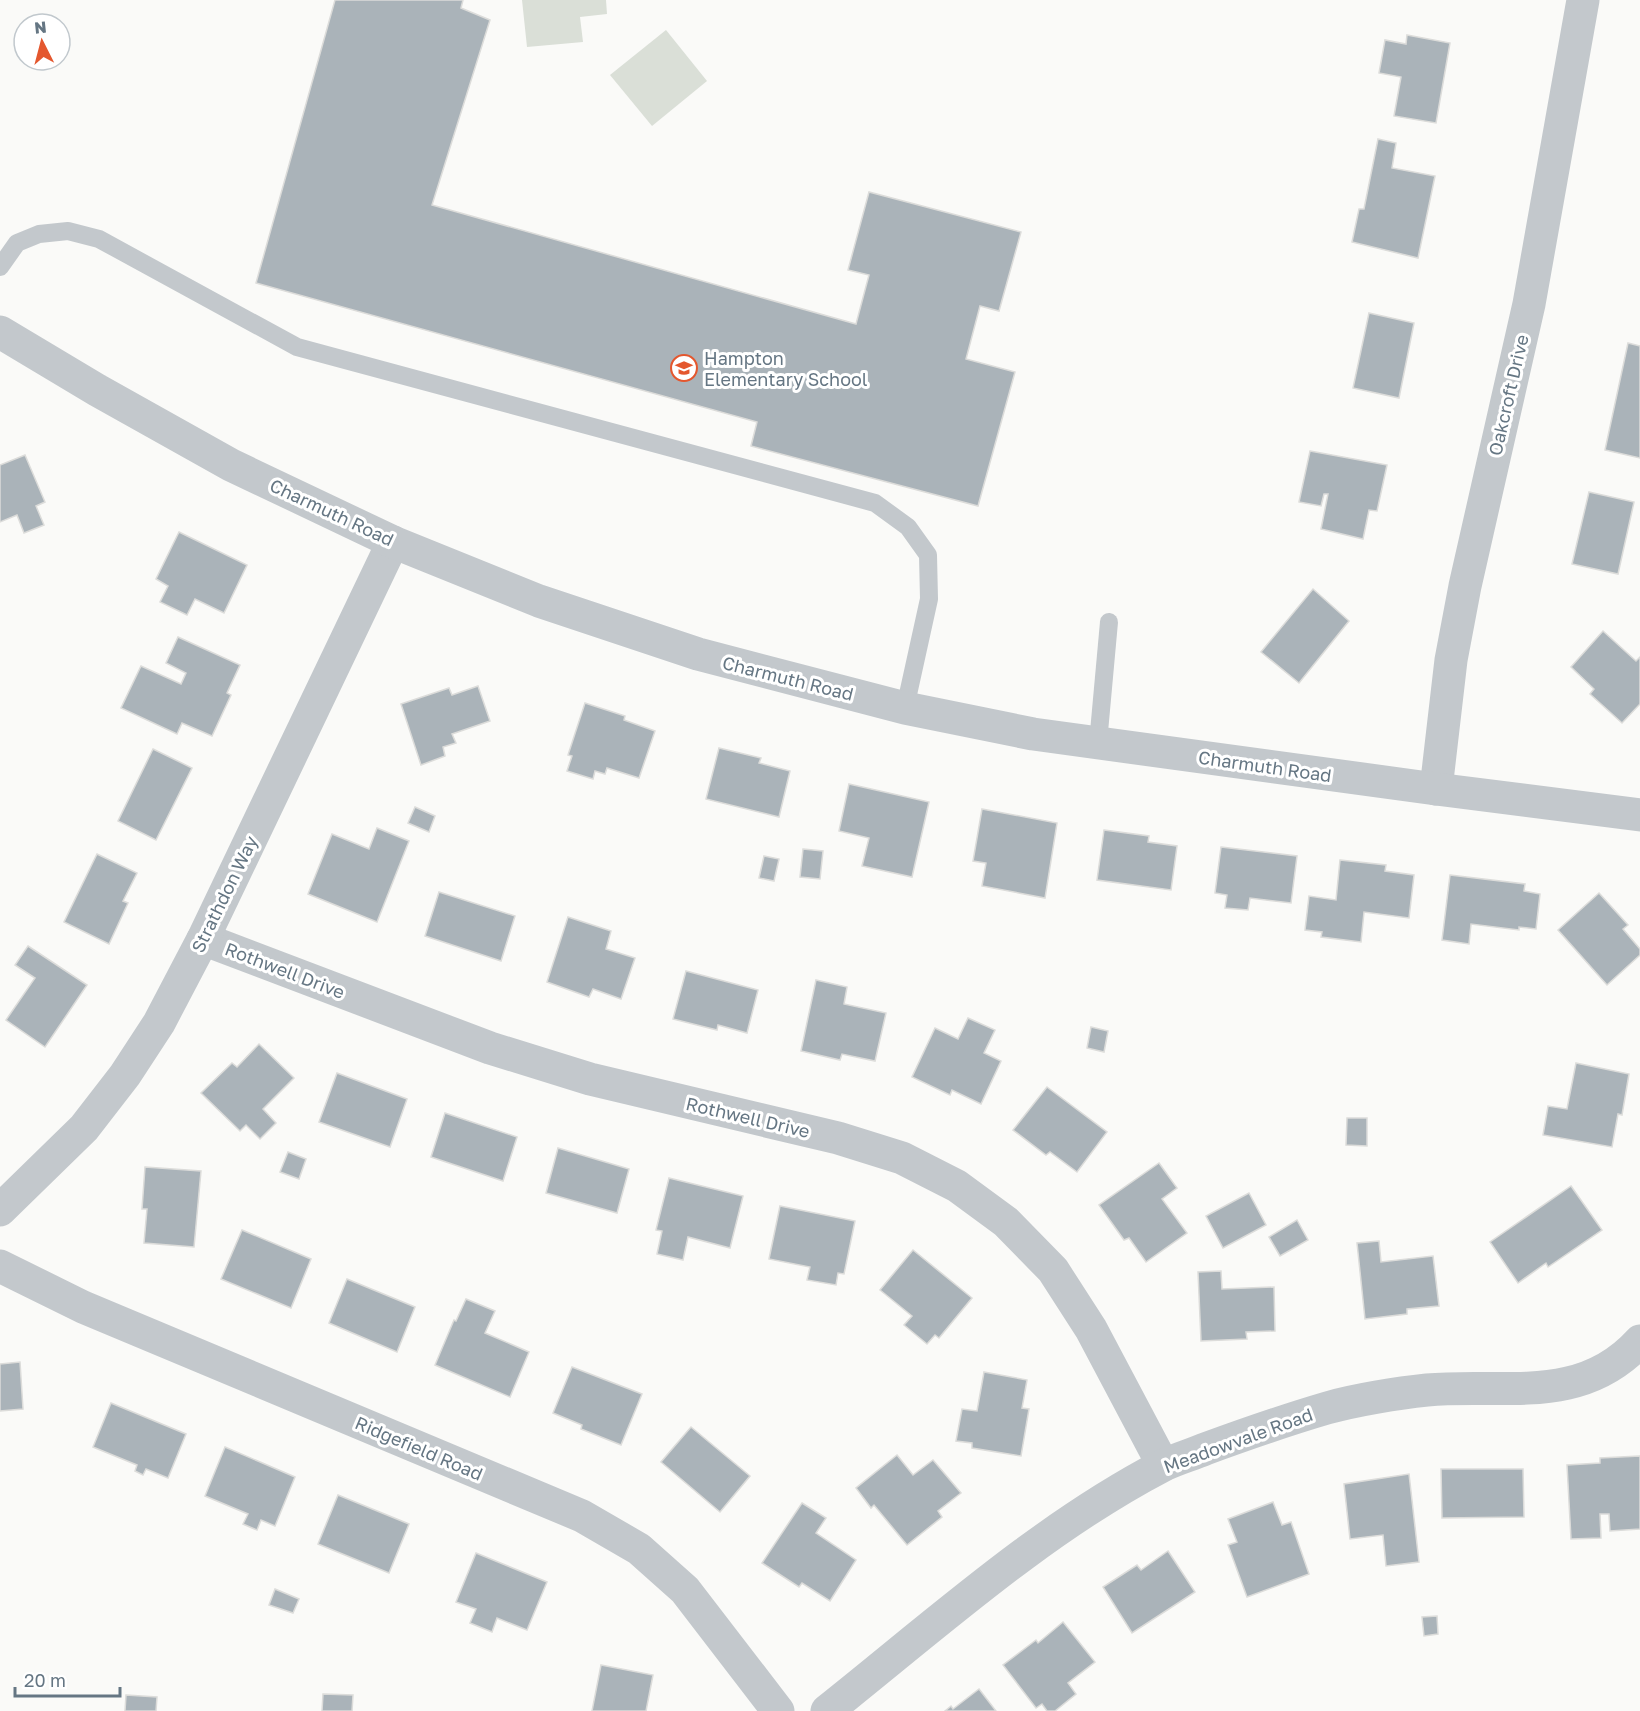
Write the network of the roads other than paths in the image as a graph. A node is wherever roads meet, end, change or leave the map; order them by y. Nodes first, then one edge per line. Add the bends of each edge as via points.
1 (1583, 0) edge
2 (0, 267) edge
3 (0, 332) edge
4 (393, 542) junction
5 (1109, 622) dead end
6 (905, 708) junction
7 (1098, 742) junction
8 (1436, 789) junction
9 (1640, 815) edge
10 (203, 939) junction
11 (0, 1210) edge
12 (0, 1266) edge
13 (1640, 1341) edge
14 (1164, 1465) junction
15 (778, 1711) edge
16 (827, 1711) edge

1 - 8 street, Oakcroft Drive via 1529,304 1453,650
2 - 6 lane via 17,243 39,234 68,231 99,239 297,347 875,503 908,527 928,555 929,599
3 - 4 street, Charmuth Road via 231,465
4 - 6 street, Charmuth Road via 539,601 698,654
4 - 10 street, Strathdon Way
5 - 7 lane
6 - 7 street, Charmuth Road via 1033,734
7 - 8 street, Charmuth Road
8 - 9 street, Charmuth Road
10 - 11 street, Strathdon Way via 159,1023 125,1075 84,1128
10 - 14 street, Rothwell Drive via 490,1048 590,1079 838,1138 902,1158 957,1185 1006,1222 1053,1270 1091,1329
12 - 15 street, Ridgefield Road via 83,1307 582,1516 639,1549 685,1590
13 - 14 street, Meadowvale Road via 1625,1357 1592,1377 1538,1388 1427,1390 1338,1405 1260,1428
14 - 16 street, Meadowvale Road via 1083,1513 1004,1570

